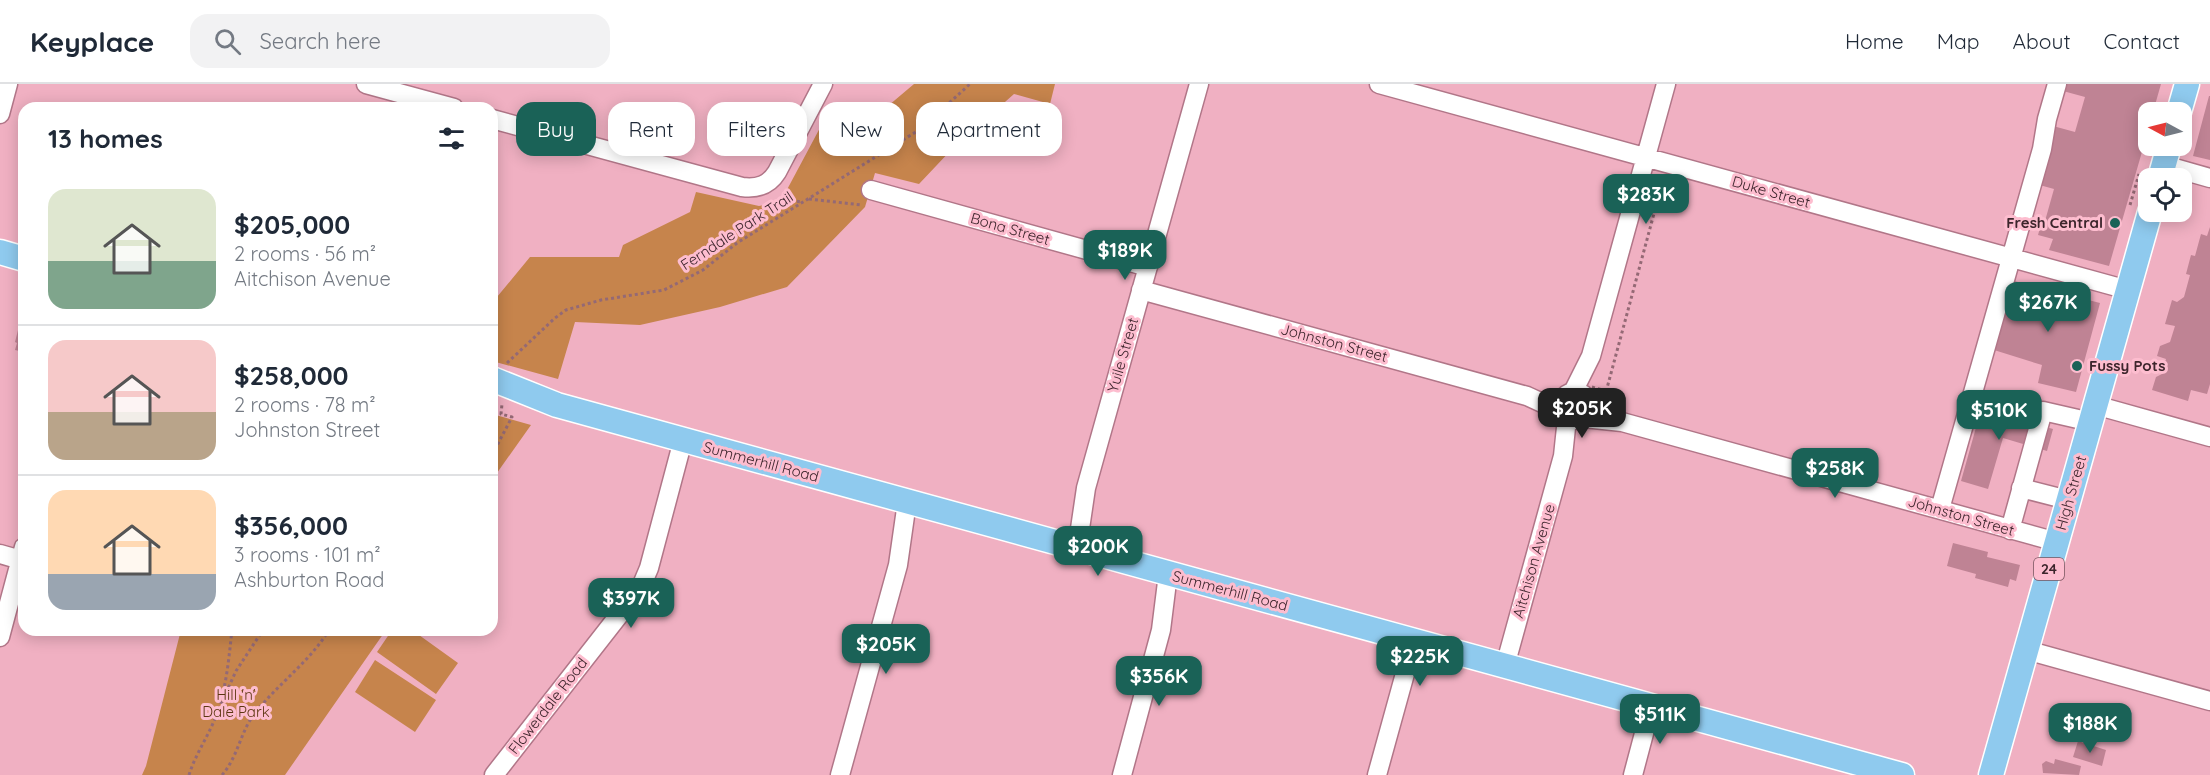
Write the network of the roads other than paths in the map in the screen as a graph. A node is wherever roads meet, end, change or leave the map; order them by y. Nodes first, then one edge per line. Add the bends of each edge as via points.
1 (8, 84) edge
2 (366, 84) edge
3 (823, 84) edge
4 (1198, 84) edge
5 (1379, 84) edge
6 (1666, 84) edge
7 (2056, 84) edge
8 (2187, 84) edge
9 (431, 102) edge
10 (2182, 102) edge
11 (0, 114) edge
12 (498, 120) edge
13 (1646, 157) junction
14 (2159, 164) edge
15 (2210, 178) edge
16 (870, 198) road end
17 (2138, 219) edge
18 (0, 252) edge
19 (18, 257) edge
20 (2011, 259) junction
21 (1148, 267) junction
22 (1141, 290) junction
23 (2128, 290) junction
24 (498, 395) edge
25 (1576, 408) junction
26 (2093, 414) junction
27 (2210, 437) edge
28 (683, 440) junction
29 (2021, 488) junction
30 (2068, 500) junction
31 (914, 504) junction
32 (1940, 510) junction
33 (2010, 530) junction
34 (2057, 542) junction
35 (1068, 547) junction
36 (18, 553) edge
37 (0, 554) edge
38 (18, 568) edge
39 (1176, 576) junction
40 (0, 637) edge
41 (1414, 641) junction
42 (2026, 650) junction
43 (1504, 666) junction
44 (2210, 701) edge
45 (1651, 706) junction
46 (838, 773) edge
47 (494, 775) edge
48 (1122, 775) edge
49 (1377, 775) edge
50 (1633, 775) edge
51 (1902, 775) edge
52 (1991, 775) edge

1 - 11 street
2 - 9 street
3 - 12 street via 770,182 750,188
4 - 21 street, Yuile Street
5 - 13 street, Duke Street
6 - 13 street, Aitchison Avenue
7 - 20 street
8 - 10 main road
13 - 20 street, Duke Street
13 - 25 street, Aitchison Avenue
14 - 15 street
16 - 21 street, Bona Street
17 - 23 main road, High Street / 24
18 - 19 main road
20 - 23 street, Duke Street
20 - 32 street
21 - 22 street, Yuile Street
22 - 25 street, Johnston Street
22 - 35 street, Yuile Street
23 - 26 main road, High Street / 24
24 - 28 main road, Summerhill Road via 557,405
25 - 32 street, Johnston Street
25 - 43 street, Aitchison Avenue
26 - 27 street
26 - 29 street via 2043,411
26 - 30 main road, High Street / 24
28 - 31 main road, Summerhill Road
28 - 47 street, Flowerdale Road via 641,587
29 - 30 street
29 - 33 street
30 - 34 main road, High Street / 24
31 - 35 main road, Summerhill Road
31 - 46 street
32 - 33 street, Johnston Street
33 - 34 street, Johnston Street
34 - 42 main road, High Street / 24
35 - 39 main road, Summerhill Road
36 - 37 street
38 - 40 street
39 - 41 main road, Summerhill Road
39 - 48 street
41 - 43 main road, Summerhill Road
41 - 49 street
42 - 44 street
42 - 52 main road, High Street / 24
43 - 45 main road, Summerhill Road
45 - 50 street
45 - 51 main road, Summerhill Road

